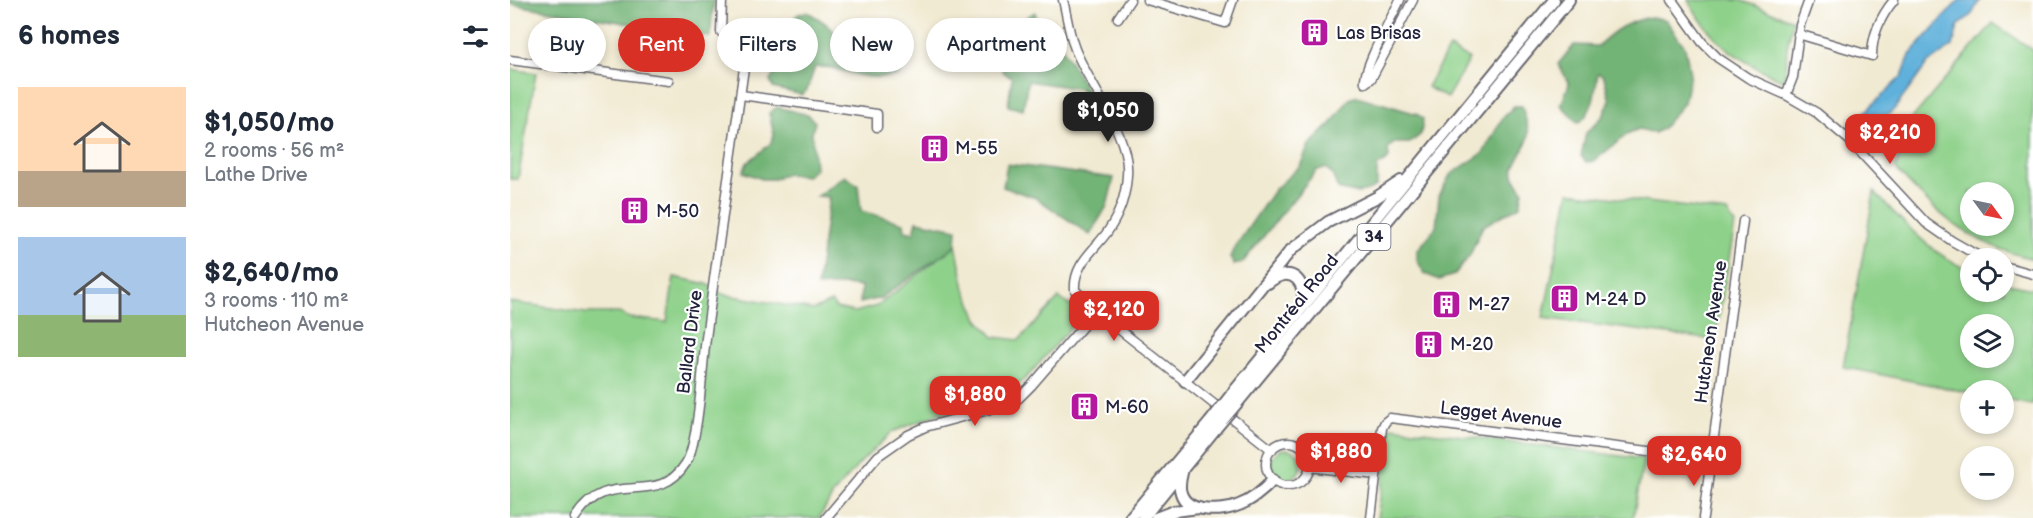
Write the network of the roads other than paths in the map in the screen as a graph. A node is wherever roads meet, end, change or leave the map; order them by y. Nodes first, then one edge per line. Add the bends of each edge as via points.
1 (722, 0) edge
2 (1063, 0) edge
3 (1130, 0) edge
4 (1147, 0) edge
5 (1233, 0) edge
6 (1400, 0) edge
7 (1413, 0) edge
8 (1554, 0) edge
9 (1569, 0) edge
10 (1809, 0) edge
11 (1894, 0) edge
12 (1672, 1) edge
13 (1118, 18) dead end
14 (1798, 34) junction
15 (510, 60) edge
16 (669, 81) dead end
17 (741, 95) junction
18 (1786, 95) junction
19 (877, 127) dead end
20 (1415, 169) junction
21 (1743, 221) dead end
22 (1964, 248) edge
23 (2014, 269) edge
24 (2033, 274) edge
25 (1262, 288) junction
26 (1096, 311) junction
27 (1300, 312) junction
28 (1185, 381) junction
29 (1235, 399) junction
30 (1213, 425) junction
31 (1272, 450) junction
32 (1711, 459) junction
33 (1309, 467) junction
34 (1183, 470) junction
35 (1376, 475) junction
36 (1273, 480) junction
37 (1199, 508) junction
38 (575, 518) edge
39 (826, 518) edge
40 (1130, 518) edge
41 (1143, 518) edge
42 (1156, 518) edge
43 (1371, 518) edge
44 (1703, 518) edge

1 - 17 street, Ballard Drive via 722,32 743,58
2 - 26 street via 1075,49 1123,144 1128,170 1117,216 1082,262 1075,283 1078,294
3 - 13 street
4 - 5 street via 1225,23
6 - 7 street via 1366,70 1365,83 1371,79
8 - 20 main road, Montréal Road / 34
9 - 29 main road, Montréal Road / 34
10 - 14 street
11 - 14 street via 1875,33 1872,56
12 - 18 street via 1718,58 1748,78
14 - 18 street via 1793,77
15 - 16 street
17 - 19 street via 878,114
17 - 38 street, Ballard Drive via 696,422 687,461 669,481 652,488 613,489 596,495
18 - 22 street via 1841,132 1926,223
20 - 25 main road via 1377,197 1304,239 1280,262
20 - 27 main road, Montréal Road / 34
21 - 32 street, Hutcheon Avenue
23 - 24 street
25 - 27 main road via 1280,275 1295,278 1304,293
25 - 28 main road
26 - 28 street
26 - 39 street via 1019,398 908,435 878,456
27 - 29 main road, Montréal Road / 34
28 - 31 street
29 - 30 main road, Montréal Road / 34, bridge
30 - 34 main road, Montréal Road / 34
30 - 40 main road, Montréal Road / 34
31 - 33 street via 1281,443 1298,445 1306,453
31 - 36 street via 1266,467
32 - 35 street, Legget Avenue via 1390,418 1382,428
32 - 44 street, Hutcheon Avenue
33 - 35 street
33 - 36 street via 1305,478 1297,484 1285,486
34 - 37 main road via 1181,495
34 - 41 main road, Montréal Road / 34
35 - 43 street, Legget Avenue
36 - 37 main road via 1254,498 1236,507
37 - 42 main road

